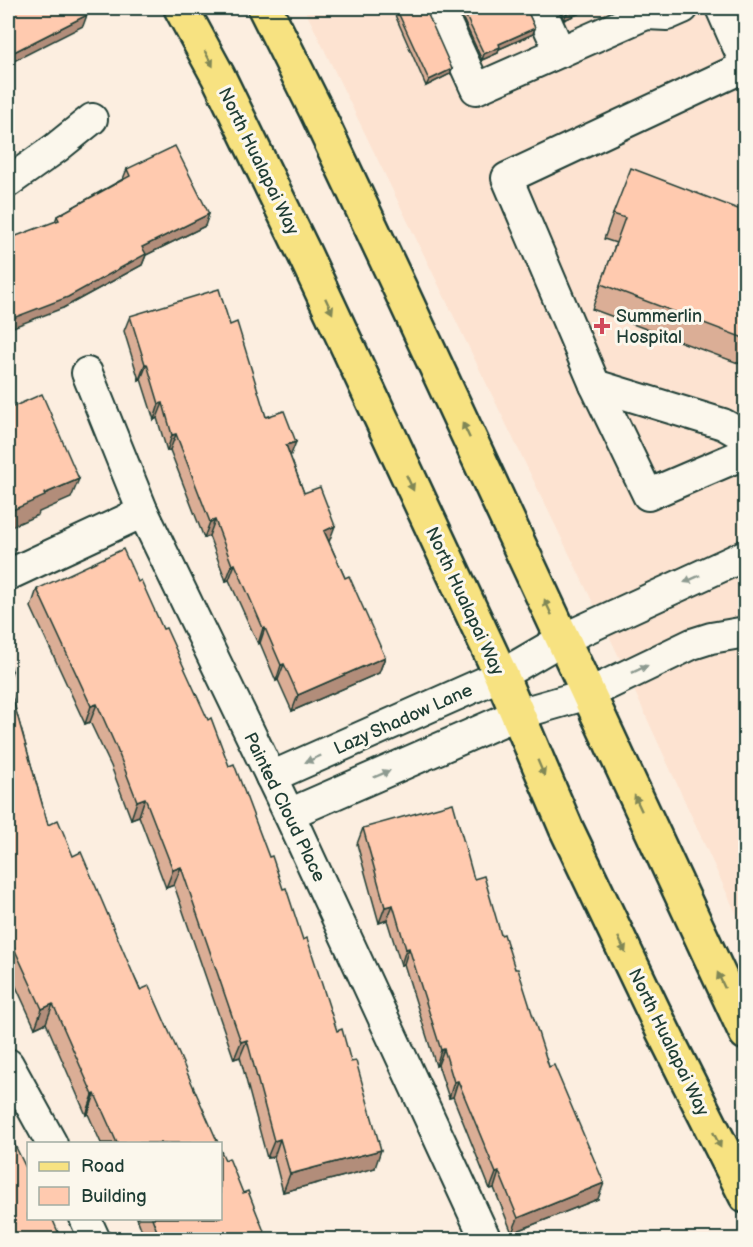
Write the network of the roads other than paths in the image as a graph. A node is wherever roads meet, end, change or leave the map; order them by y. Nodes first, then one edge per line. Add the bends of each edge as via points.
1 (181, 8) edge
2 (265, 8) edge
3 (439, 8) edge
4 (540, 8) edge
5 (683, 8) edge
6 (720, 8) edge
7 (647, 10) edge
8 (560, 52) junction
9 (746, 65) edge
10 (92, 119) dead end
11 (9, 179) edge
12 (87, 373) dead end
13 (595, 385) junction
14 (746, 437) edge
15 (746, 453) edge
16 (143, 512) junction
17 (746, 555) edge
18 (8, 575) edge
19 (746, 632) edge
20 (563, 639) junction
21 (501, 675) junction
22 (588, 694) junction
23 (518, 714) junction
24 (271, 777) junction
25 (290, 814) junction
26 (746, 1033) edge
27 (8, 1064) edge
28 (51, 1142) edge
29 (746, 1196) edge
30 (86, 1220) edge
31 (95, 1239) edge
32 (486, 1239) edge

1 -> 21 main road, North Hualapai Way via 304,253
20 -> 2 main road
3 - 8 street via 476,89
4 - 8 street
5 - 7 street via 666,15
6 - 9 street
7 - 8 street
9 - 13 street via 507,178
10 - 11 street
12 - 16 street, Painted Cloud Place
13 - 14 street via 723,424
13 - 15 street via 648,495
16 - 18 street
16 - 24 street, Painted Cloud Place
17 -> 20 street, Lazy Shadow Lane
22 -> 19 street via 692,644
20 - 21 street, Lazy Shadow Lane
20 - 22 main road
21 - 23 main road, North Hualapai Way
21 -> 24 street, Lazy Shadow Lane
22 - 23 street
26 -> 22 main road
25 -> 23 street
23 -> 29 main road, North Hualapai Way via 581,860
24 - 25 street, Painted Cloud Place
25 - 32 street, Painted Cloud Place
27 - 28 street
30 - 31 street

